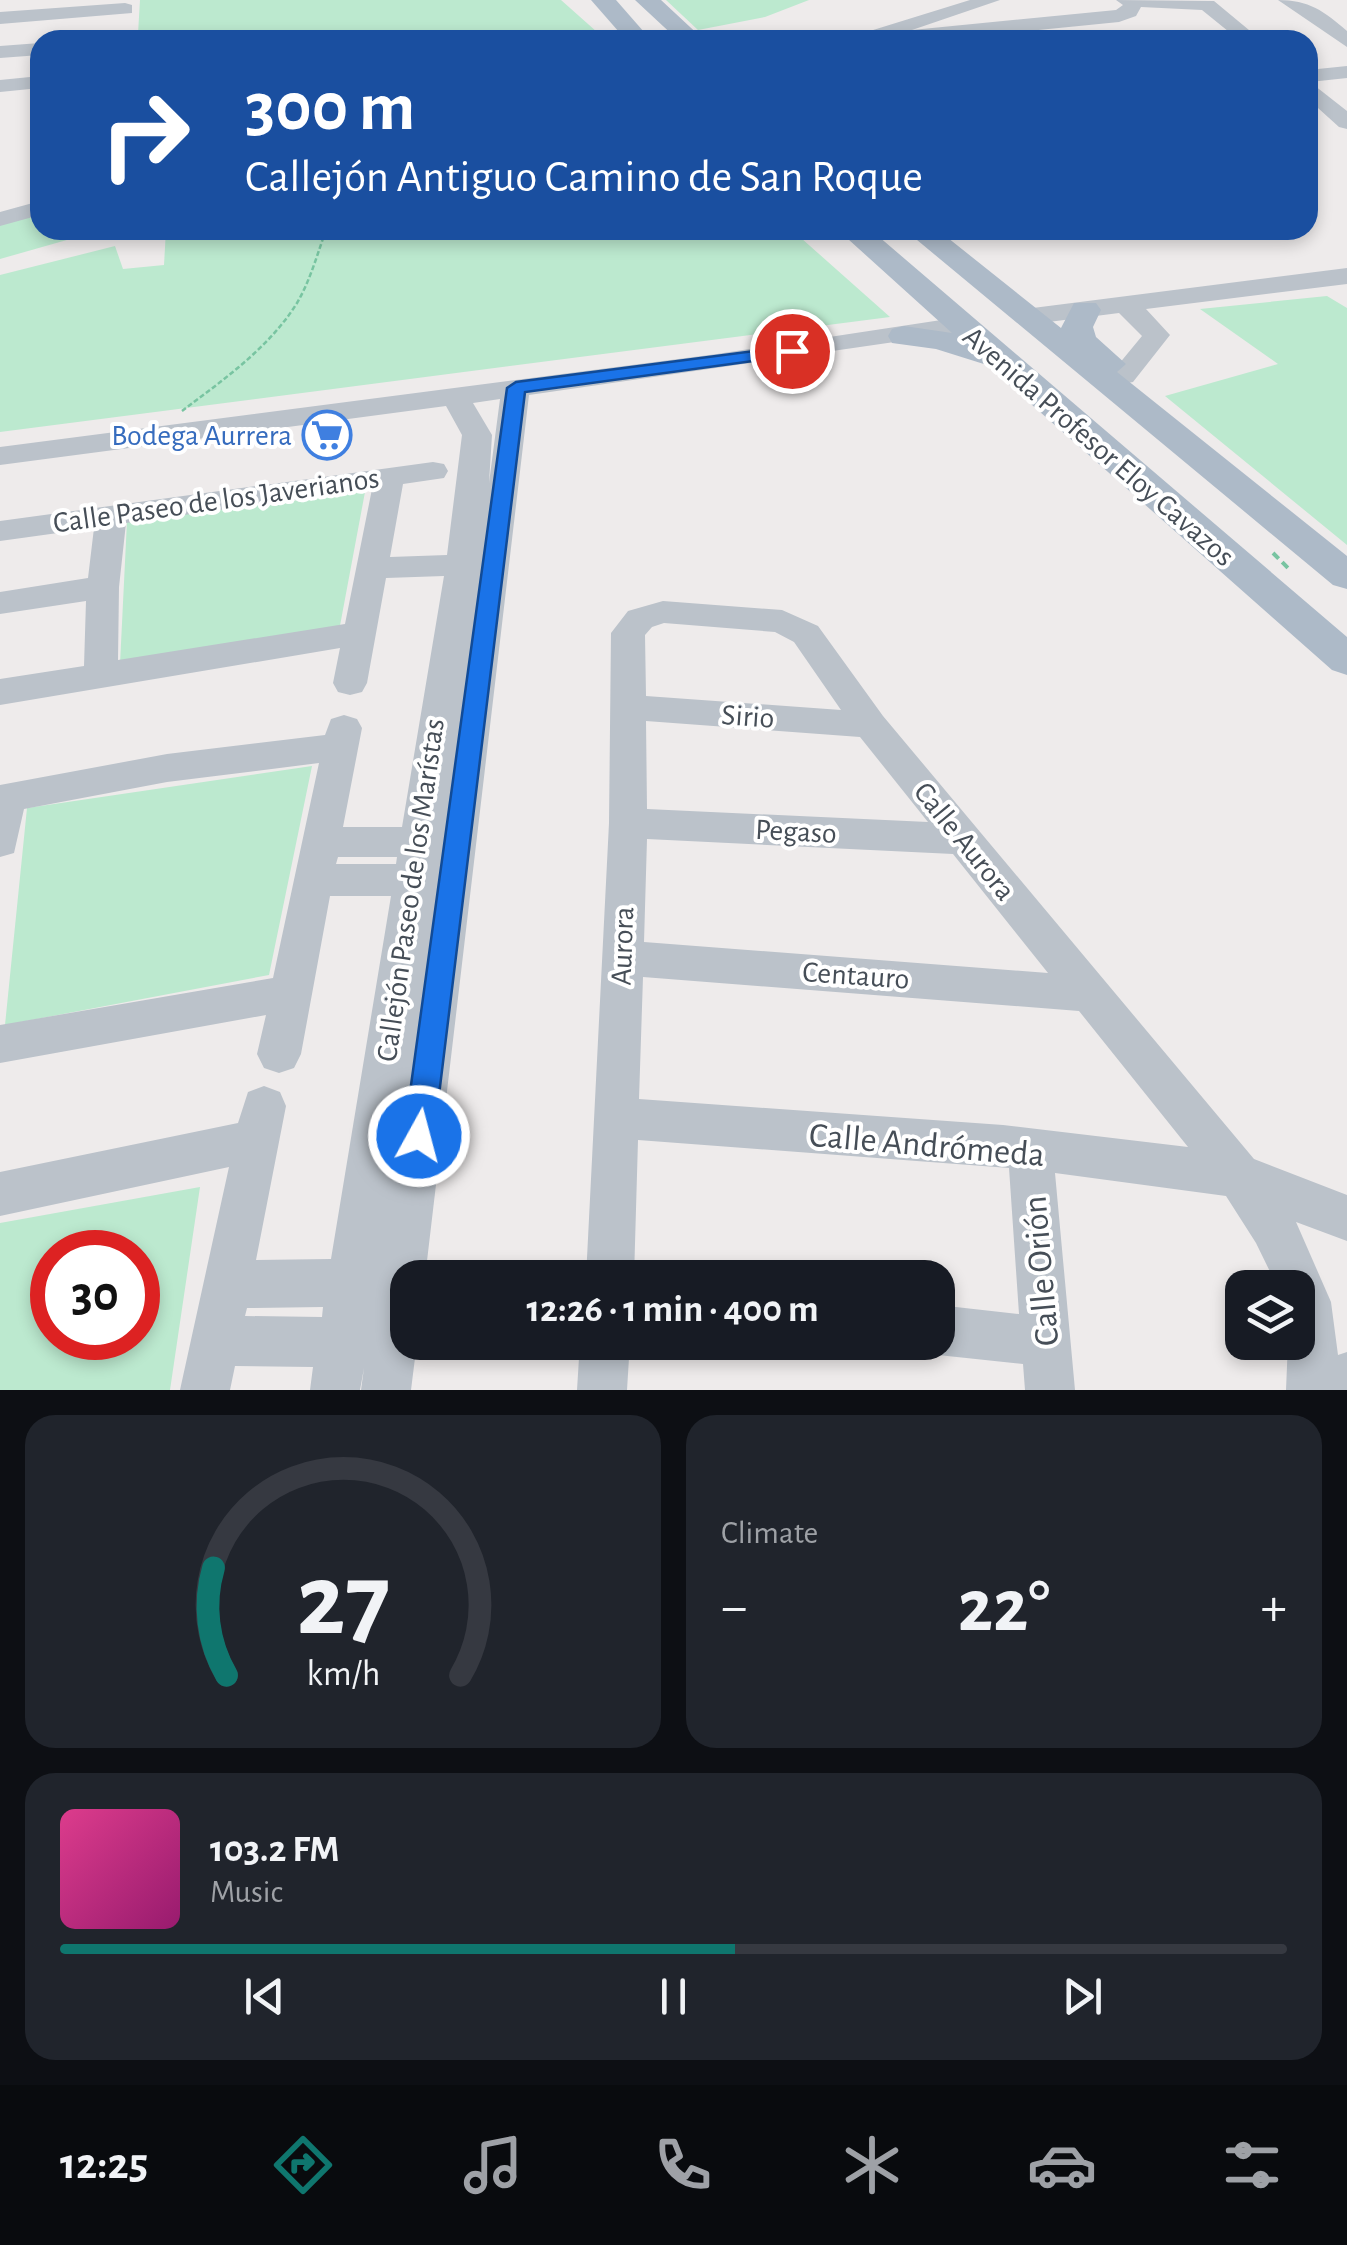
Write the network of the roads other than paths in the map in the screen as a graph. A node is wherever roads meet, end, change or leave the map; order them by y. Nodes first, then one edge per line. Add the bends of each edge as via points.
1 (603, 0) edge
2 (648, 0) edge
3 (990, 0) edge
4 (1126, 0) edge
5 (1288, 0) edge
6 (1134, 1) edge
7 (1313, 6) edge
8 (28, 8) edge
9 (126, 11) edge
10 (0, 18) edge
11 (630, 30) edge
12 (681, 30) edge
13 (917, 30) edge
14 (961, 30) edge
15 (1238, 30) edge
16 (1347, 41) edge
17 (30, 50) edge
18 (0, 52) edge
19 (1347, 72) edge
20 (1318, 75) edge
21 (1318, 97) edge
22 (1345, 120) edge
23 (1318, 122) edge
24 (30, 209) edge
25 (4, 212) edge
26 (869, 240) edge
27 (882, 240) edge
28 (927, 240) edge
29 (1347, 276) edge
30 (965, 295) junction
31 (1127, 306) junction
32 (1085, 310) junction
33 (1025, 317) junction
34 (904, 336) junction
35 (1005, 363) junction
36 (516, 388) junction
37 (1129, 390) junction
38 (454, 395) junction
39 (0, 456) edge
40 (433, 470) dead end
41 (390, 475) junction
42 (112, 516) junction
43 (0, 531) edge
44 (477, 554) junction
45 (374, 557) junction
46 (1347, 576) edge
47 (103, 587) junction
48 (0, 603) edge
49 (640, 618) joint
50 (359, 633) junction
51 (1347, 660) edge
52 (102, 677) junction
53 (350, 684) dead end
54 (0, 692) edge
55 (627, 707) junction
56 (870, 724) junction
57 (4, 798) edge
58 (628, 822) junction
59 (964, 839) junction
60 (457, 841) junction
61 (0, 842) edge
62 (321, 842) junction
63 (414, 861) junction
64 (313, 880) junction
65 (452, 881) junction
66 (622, 958) junction
67 (289, 993) junction
68 (1089, 994) junction
69 (0, 1044) edge
70 (279, 1054) dead end
71 (614, 1118) junction
72 (1030, 1151) junction
73 (1239, 1176) junction
74 (0, 1194) edge
75 (1347, 1218) edge
76 (403, 1260) edge
77 (610, 1260) edge
78 (352, 1282) junction
79 (390, 1282) edge
80 (227, 1284) junction
81 (955, 1332) edge
82 (216, 1340) junction
83 (342, 1342) junction
84 (1047, 1342) junction
85 (604, 1360) edge
86 (389, 1366) edge
87 (1347, 1377) edge
88 (205, 1390) edge
89 (335, 1390) edge
90 (602, 1390) edge
91 (1050, 1390) edge
92 (1311, 1390) edge
93 (1330, 1390) edge

1 - 11 main road
2 - 12 main road
3 - 13 street
4 - 6 street
5 - 7 street
6 - 14 street via 1119,16
6 - 15 street via 1206,5
7 - 16 street
8 - 9 street
8 - 10 street
17 - 18 street
19 - 20 street
21 - 22 street
22 - 23 street
24 - 25 street
26 - 30 main road, Avenida Profesor Eloy Cavazos
27 - 30 main road
28 - 30 main road, Avenida Profesor Eloy Cavazos
29 - 31 street
30 - 33 main road, Avenida Profesor Eloy Cavazos
30 - 34 street
30 - 35 main road, Avenida Profesor Eloy Cavazos
30 - 37 main road via 994,325 1020,334 1095,396
31 - 32 street
31 - 37 street via 1157,335
32 - 33 street
32 - 37 main road via 1078,327 1082,341
33 - 37 main road, Avenida Profesor Eloy Cavazos
34 - 35 main road via 940,340
34 - 36 street
35 - 51 main road, Avenida Profesor Eloy Cavazos
36 - 38 street
36 - 44 street, Callejón Paseo de los Marístas
37 - 46 main road, Avenida Profesor Eloy Cavazos via 1178,440
38 - 39 street
38 - 44 street, Callejón Paseo de los Marístas via 477,435
40 - 41 street, Calle Paseo de los Javerianos
41 - 42 street, Calle Paseo de los Javerianos
41 - 45 street
42 - 43 street, Calle Paseo de los Javerianos
42 - 47 street
44 - 45 street
44 - 60 street, Callejón Paseo de los Marístas
44 - 63 street, Callejón Paseo de los Marístas
45 - 50 street
47 - 48 street
47 - 52 street
49 - 55 street, Aurora via 628,633
49 - 56 street, Calle Aurora via 663,612 794,624
50 - 52 street
50 - 53 street
52 - 54 street
55 - 56 street, Sirio
55 - 58 street, Aurora
56 - 59 street, Calle Aurora
57 - 61 street
57 - 62 street via 342,737
58 - 59 street, Pegaso
58 - 66 street, Aurora
59 - 68 street, Calle Aurora
60 - 63 street
60 - 65 street, Callejón Paseo de los Marístas
62 - 63 street
62 - 64 street
63 - 64 street
63 - 65 street
63 - 78 street, Callejón Paseo de los Marístas
64 - 67 street
65 - 76 street, Callejón Paseo de los Marístas
66 - 68 street, Centauro
66 - 71 street, Aurora
67 - 69 street
67 - 70 street
68 - 73 street, Calle Aurora
71 - 72 street, Calle Andrómeda
71 - 77 street, Aurora
72 - 73 street, Calle Andrómeda
72 - 84 street, Calle Orión
73 - 75 street, Calle Aurora
73 - 92 street, Calle Aurora via 1284,1240 1308,1299 1316,1354
74 - 80 street via 260,1123
78 - 79 street
78 - 80 street
78 - 83 street, Callejón Paseo de los Marístas
80 - 82 street
81 - 84 street
82 - 83 street
82 - 88 street
83 - 86 street
83 - 89 street, Callejón Paseo de los Marístas
84 - 91 street, Calle Orión
85 - 90 street
87 - 93 street

